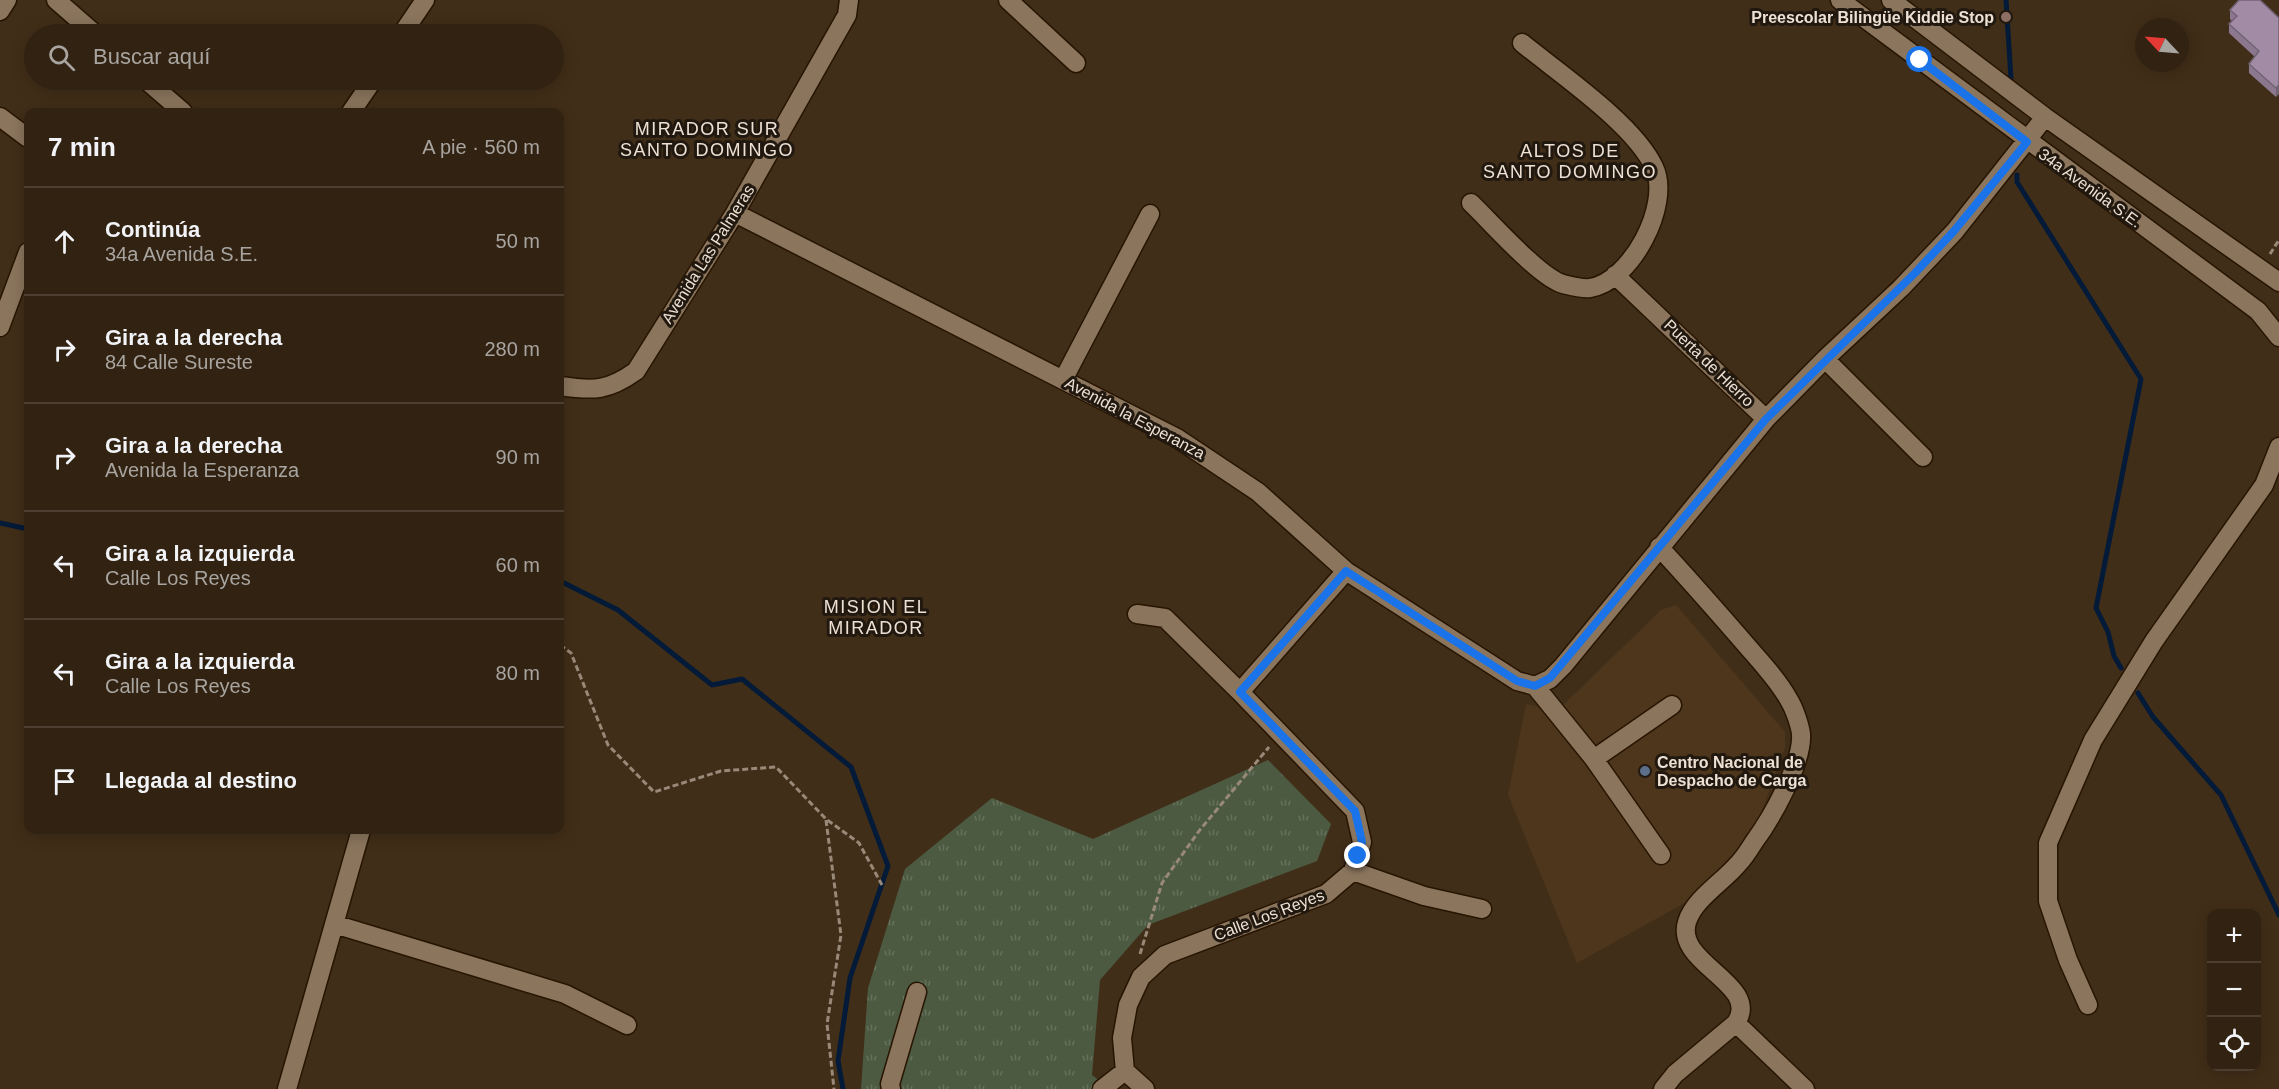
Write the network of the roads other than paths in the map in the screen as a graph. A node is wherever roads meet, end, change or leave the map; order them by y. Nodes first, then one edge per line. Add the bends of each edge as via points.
1 (7, 0) edge
2 (56, 0) edge
3 (425, 0) edge
4 (1008, 0) edge
5 (1840, 0) edge
6 (852, 1) edge
7 (1897, 5) edge
8 (0, 10) edge
9 (84, 24) edge
10 (409, 24) edge
11 (1885, 34) junction
12 (1522, 43) dead end
13 (1076, 63) dead end
14 (158, 90) edge
15 (366, 90) edge
16 (2025, 101) junction
17 (178, 108) edge
18 (354, 108) edge
19 (0, 117) edge
20 (2045, 117) junction
21 (2007, 126) junction
22 (24, 135) edge
23 (2027, 142) junction
24 (1471, 203) dead end
25 (735, 213) junction
26 (1150, 214) dead end
27 (24, 263) edge
28 (1615, 275) junction
29 (2279, 282) edge
30 (0, 327) edge
31 (2279, 337) edge
32 (1825, 359) junction
33 (1063, 380) junction
34 (564, 386) edge
35 (1766, 419) junction
36 (2279, 447) edge
37 (1923, 457) dead end
38 (2279, 473) edge
39 (2264, 485) junction
40 (1659, 547) junction
41 (1346, 571) junction
42 (1137, 614) dead end
43 (1535, 686) junction
44 (1240, 692) junction
45 (1672, 705) dead end
46 (1594, 759) junction
47 (360, 834) edge
48 (1661, 855) dead end
49 (1353, 871) junction
50 (1482, 909) dead end
51 (334, 924) junction
52 (916, 992) dead end
53 (2088, 1005) dead end
54 (1736, 1023) junction
55 (627, 1025) dead end
56 (1125, 1071) junction
57 (286, 1089) edge
58 (891, 1089) edge
59 (1102, 1089) edge
60 (1145, 1089) edge
61 (1663, 1089) edge
62 (1805, 1089) edge

1 - 8 street
2 - 9 street
3 - 10 street
4 - 13 street
5 - 11 street, 34a Avenida S.E.
6 - 25 street, Avenida Las Palmeras
7 - 11 street
7 - 16 street, 34a Avenida S.E.
11 - 21 street, 34a Avenida S.E.
12 - 28 street via 1632,133 1655,168 1657,213 1632,258
14 - 17 street
15 - 18 street
16 - 20 street, 34a Avenida S.E.
16 - 21 street
19 - 22 street
20 - 23 street
20 - 29 street, 34a Avenida S.E.
21 - 23 street, 34a Avenida S.E.
23 - 31 street, 34a Avenida S.E. via 2258,311
23 - 32 street via 1901,288
24 - 28 street via 1560,284 1592,288
25 - 33 street, Avenida la Esperanza
25 - 34 street, Avenida Las Palmeras via 636,371 616,385 594,389
26 - 33 street
27 - 30 street
28 - 35 street, Puerta de Hierro
32 - 35 street
32 - 37 street
33 - 41 street, Avenida la Esperanza via 1218,463 1258,492
35 - 40 street
36 - 39 street
38 - 39 street
39 - 53 street via 2154,641 2099,730 2048,843 2048,901
40 - 43 street via 1563,666
40 - 54 street via 1790,701 1801,734 1797,763 1760,834 1739,864 1694,909 1687,923 1686,935 1693,950 1743,1004
41 - 43 street, Avenida la Esperanza via 1517,681
41 - 44 street
42 - 44 street via 1165,618
43 - 46 street
44 - 49 street via 1355,811 1362,842
45 - 46 street
46 - 48 street
47 - 51 street
49 - 50 street via 1424,896
49 - 56 street, Calle Los Reyes via 1326,894 1165,955 1141,977 1128,1005 1122,1038
51 - 55 street via 565,994
51 - 57 street
52 - 58 street
54 - 61 street via 1675,1074
54 - 62 street
56 - 59 street
56 - 60 street

